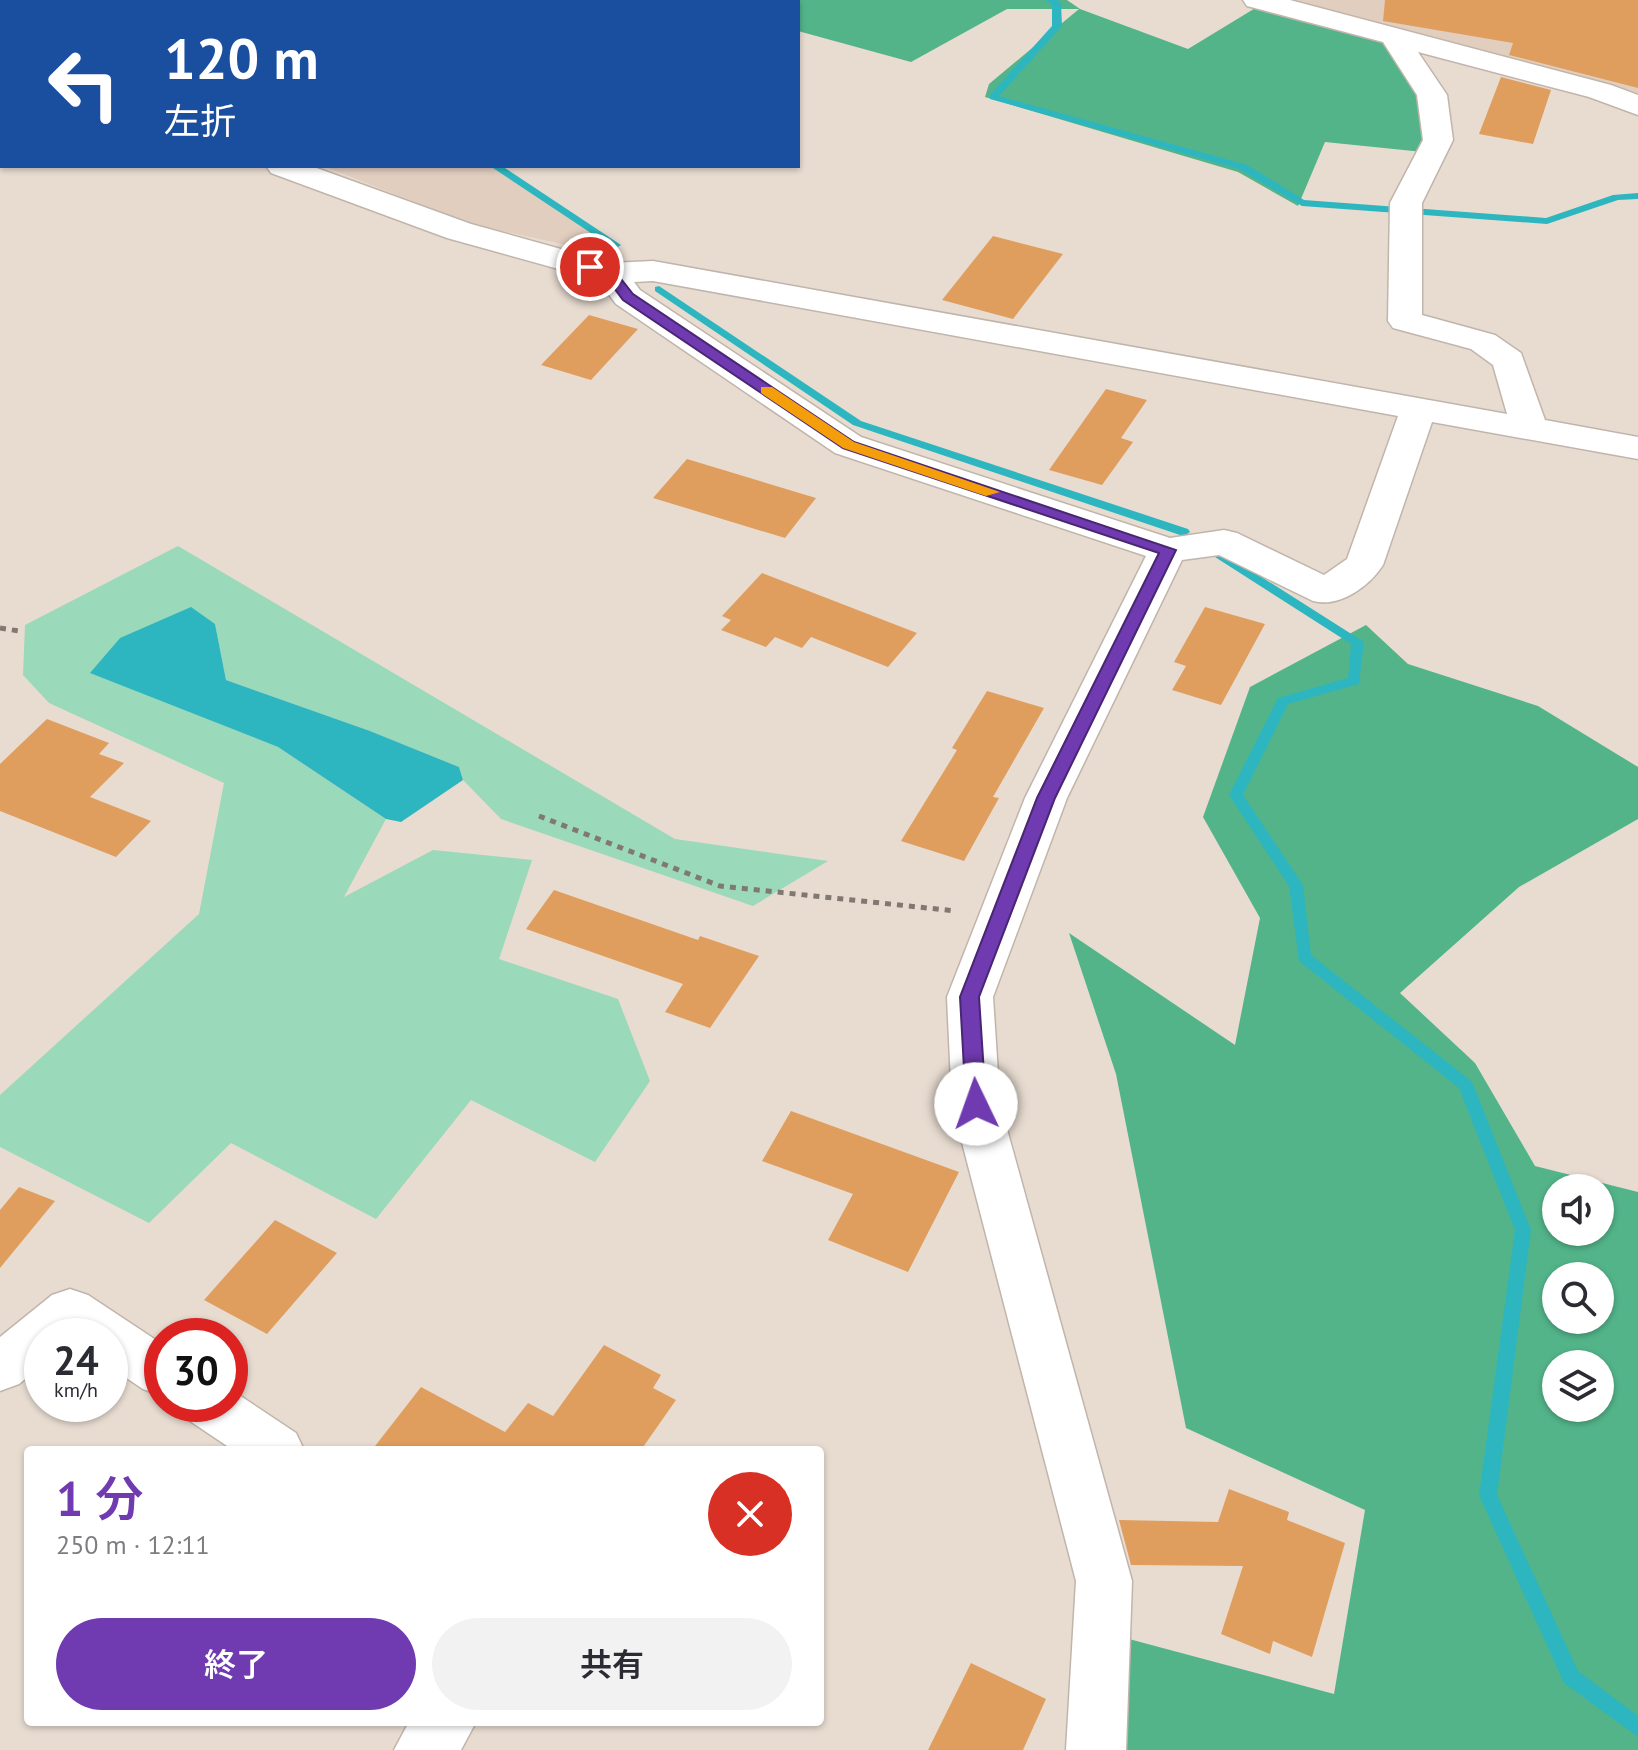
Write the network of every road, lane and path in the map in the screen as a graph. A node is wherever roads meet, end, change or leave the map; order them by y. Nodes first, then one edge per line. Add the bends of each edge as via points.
1 (1257, 0) edge
2 (1394, 37) junction
3 (1638, 106) edge
4 (287, 168) edge
5 (610, 273) junction
6 (1419, 408) junction
7 (1529, 428) junction
8 (1638, 448) edge
9 (1168, 550) junction
10 (0, 628) edge
11 (19, 631) dead end
12 (539, 816) dead end
13 (1001, 915) junction
14 (61, 1318) edge
15 (80, 1318) edge
16 (24, 1348) edge
17 (0, 1368) edge
18 (236, 1422) edge
19 (271, 1446) edge
20 (443, 1726) edge
21 (424, 1750) edge
22 (1096, 1750) edge

1 - 2 street
2 - 3 street via 1600,91
2 - 7 street via 1432,95 1438,140 1406,210 1405,321 1483,342 1509,360
4 - 5 street via 459,231
5 - 6 street via 653,271
5 - 9 street via 628,297 848,445
6 - 7 street
6 - 9 street via 1364,565 1327,592 1224,542
7 - 8 street
9 - 13 street via 1046,798
10 - 11 path
12 - 13 path via 720,886
13 - 22 street via 970,997 976,1104 1104,1581
14 - 15 street via 70,1311
16 - 17 street
18 - 19 street
20 - 21 street

